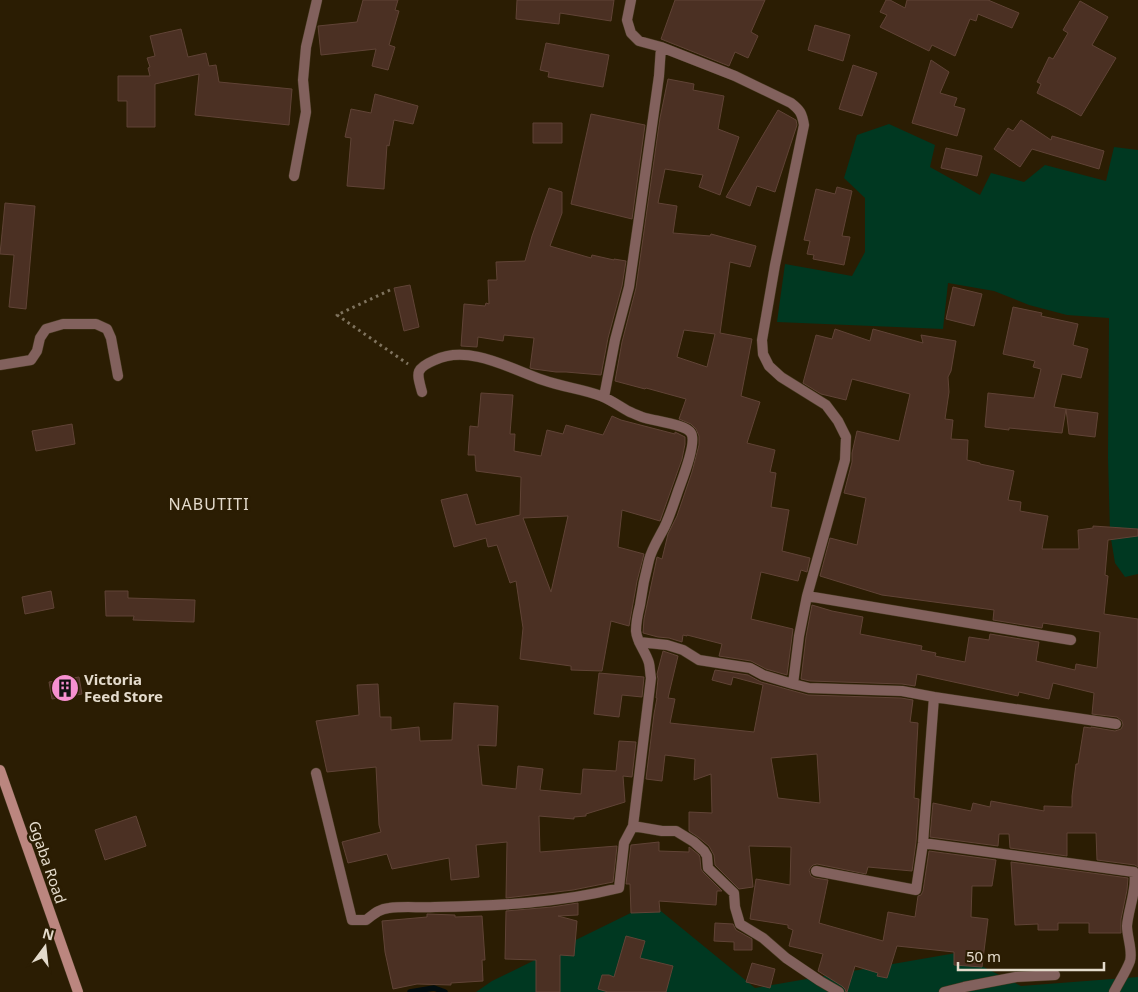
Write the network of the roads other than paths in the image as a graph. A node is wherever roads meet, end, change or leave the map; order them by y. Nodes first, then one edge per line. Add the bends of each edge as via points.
1 (317, 0) edge
2 (631, 0) edge
3 (661, 47) junction
4 (294, 176) dead end
5 (0, 365) edge
6 (118, 376) dead end
7 (422, 392) dead end
8 (604, 397) junction
9 (807, 596) junction
10 (1071, 640) dead end
11 (639, 642) junction
12 (793, 684) junction
13 (934, 697) junction
14 (1116, 724) dead end
15 (0, 770) edge
16 (316, 773) dead end
17 (633, 826) junction
18 (923, 844) junction
19 (816, 871) dead end
20 (1055, 975) dead end
21 (78, 992) edge
22 (839, 992) edge
23 (944, 992) edge
24 (1114, 992) edge

1 - 4 street via 306,47 303,80 306,112
2 - 3 street via 627,20 631,33 639,41
3 - 8 street via 629,287
3 - 9 street via 735,76 791,103 802,114 804,125 762,340 763,354 769,366 826,405 846,437 845,460
5 - 6 street via 31,360 46,329 63,324 96,324 107,329 111,338
7 - 8 street via 418,377 421,367 438,358 464,355 495,361 533,377
8 - 11 street via 642,417 688,429 694,440 684,476 649,560 637,622
9 - 10 street
9 - 12 street
11 - 12 street via 667,645 699,660 750,668
11 - 17 street via 649,663 651,678
12 - 13 street via 809,688 902,691
13 - 14 street
13 - 18 street
15 - 21 main road, Ggaba Road
16 - 17 street via 352,920 366,920 378,910 388,908 516,904 561,900 619,888 624,843
17 - 22 street via 676,830 694,842 707,856 708,868 734,893 740,924
18 - 19 street via 916,890
18 - 24 street via 1134,872 1127,926 1130,962
20 - 23 street via 1016,977

